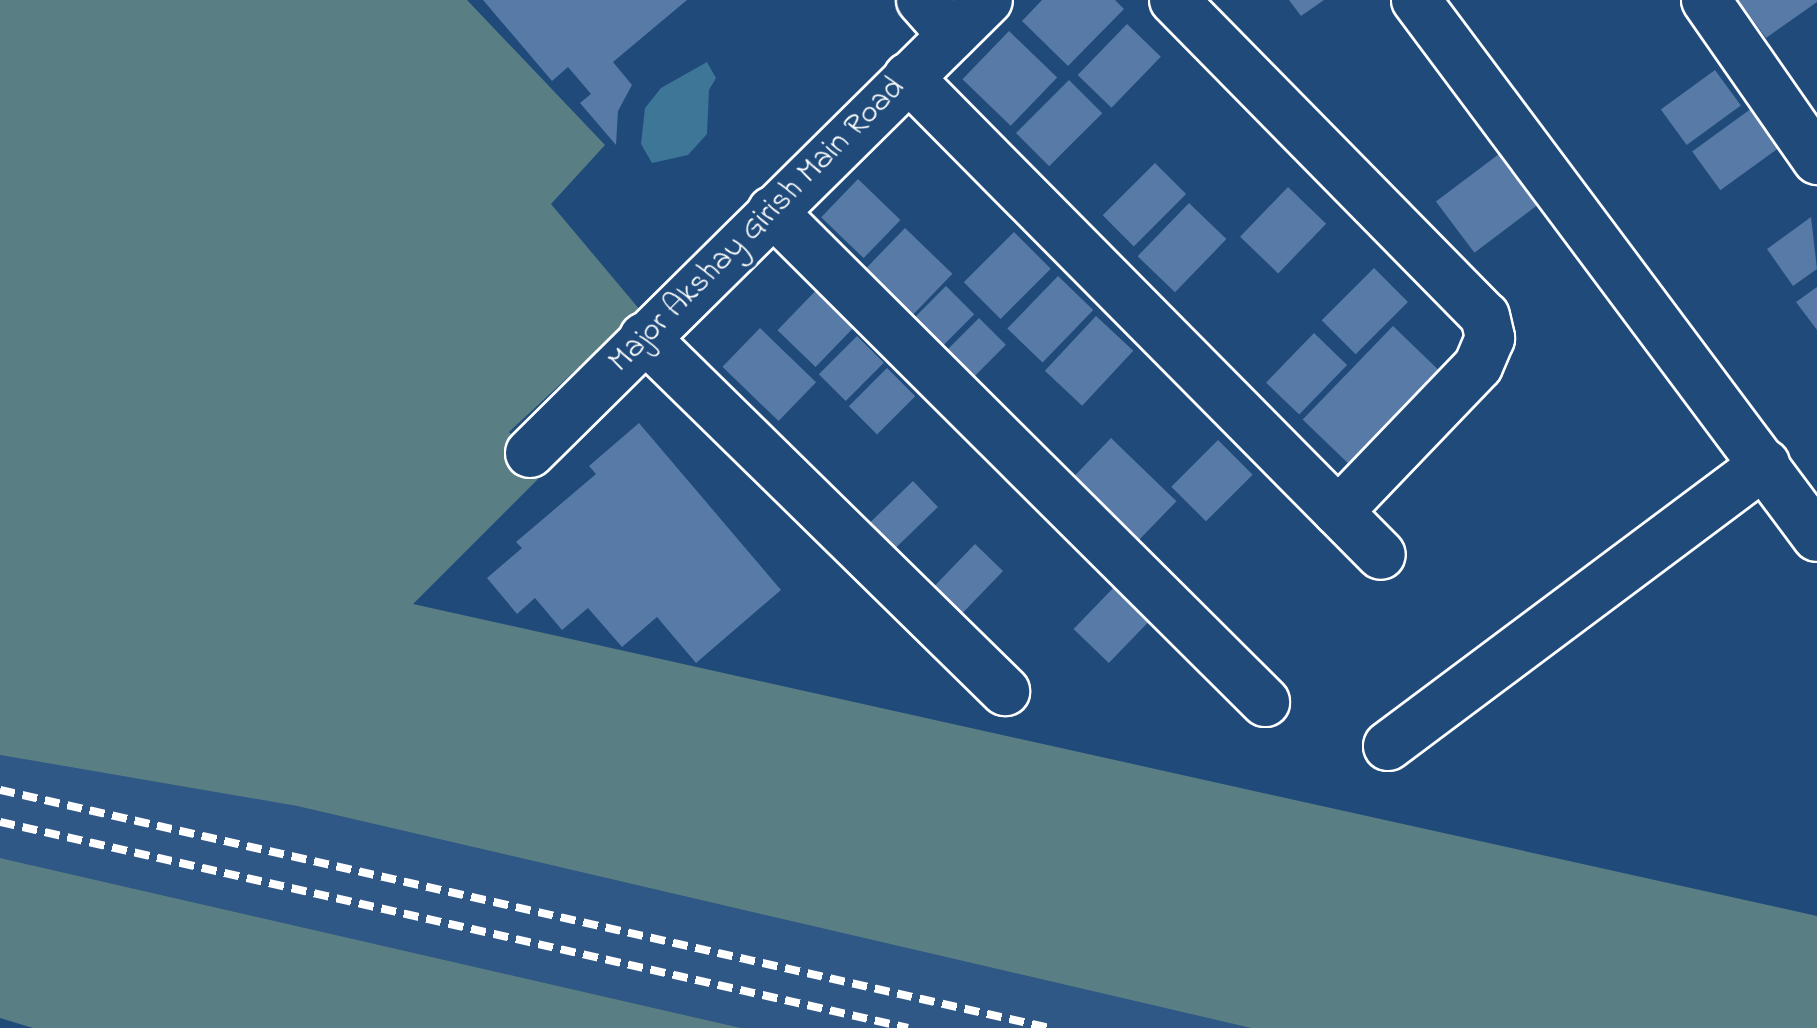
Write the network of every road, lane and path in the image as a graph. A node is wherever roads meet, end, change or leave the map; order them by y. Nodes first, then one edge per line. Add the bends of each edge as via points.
1 (921, 0) edge
2 (988, 0) edge
3 (1174, 0) edge
4 (1416, 0) edge
5 (1706, 0) edge
6 (952, 35) junction
7 (908, 77) junction
8 (1812, 144) edge
9 (772, 212) junction
10 (644, 337) junction
11 (530, 453) dead end
12 (1765, 464) junction
13 (1338, 512) junction
14 (1817, 537) edge
15 (1381, 555) dead end
16 (1005, 690) dead end
17 (1265, 702) dead end
18 (1388, 746) dead end

1 - 6 street
2 - 6 street, Major Akshay Girish Main Road
3 - 13 street via 1485,316 1490,338 1478,366
4 - 12 street
5 - 8 street
6 - 7 street, Major Akshay Girish Main Road
7 - 9 street, Major Akshay Girish Main Road
7 - 13 street
9 - 10 street, Major Akshay Girish Main Road
9 - 17 street
10 - 11 street, Major Akshay Girish Main Road
10 - 16 street
12 - 14 street
12 - 18 street
13 - 15 street

